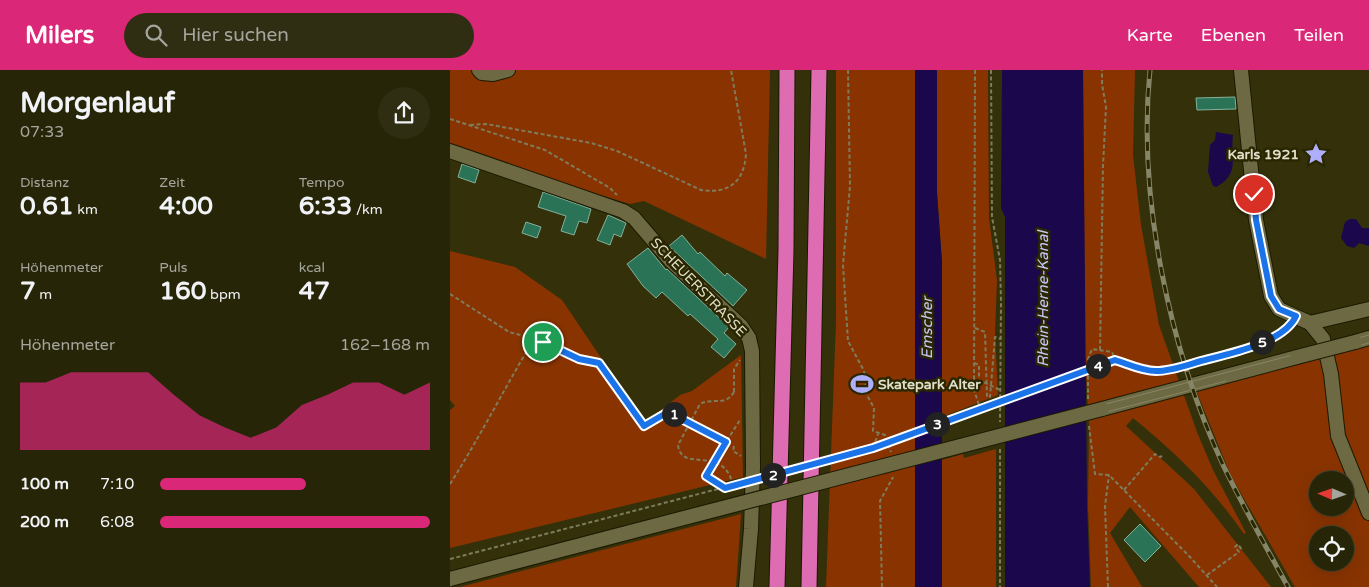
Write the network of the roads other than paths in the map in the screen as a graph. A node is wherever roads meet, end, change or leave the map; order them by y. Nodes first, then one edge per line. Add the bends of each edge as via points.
1 (479, 70) edge
2 (508, 70) edge
3 (786, 70) edge
4 (819, 70) edge
5 (1241, 70) edge
6 (450, 151) edge
7 (1369, 309) edge
8 (1310, 323) junction
9 (1369, 338) edge
10 (1369, 513) edge
11 (450, 579) edge
12 (746, 587) edge
13 (777, 587) edge
14 (809, 587) edge

1 - 2 street via 493,74
3 - 13 highway via 786,260
4 - 14 highway
5 - 8 street via 1256,220 1271,296 1279,309
6 - 12 street, SCHEUERSTRASSE via 624,211 670,260 744,329 752,351 753,404 751,529
7 - 8 street
8 - 10 street via 1323,340 1331,374 1338,436
9 - 11 street, bridge

